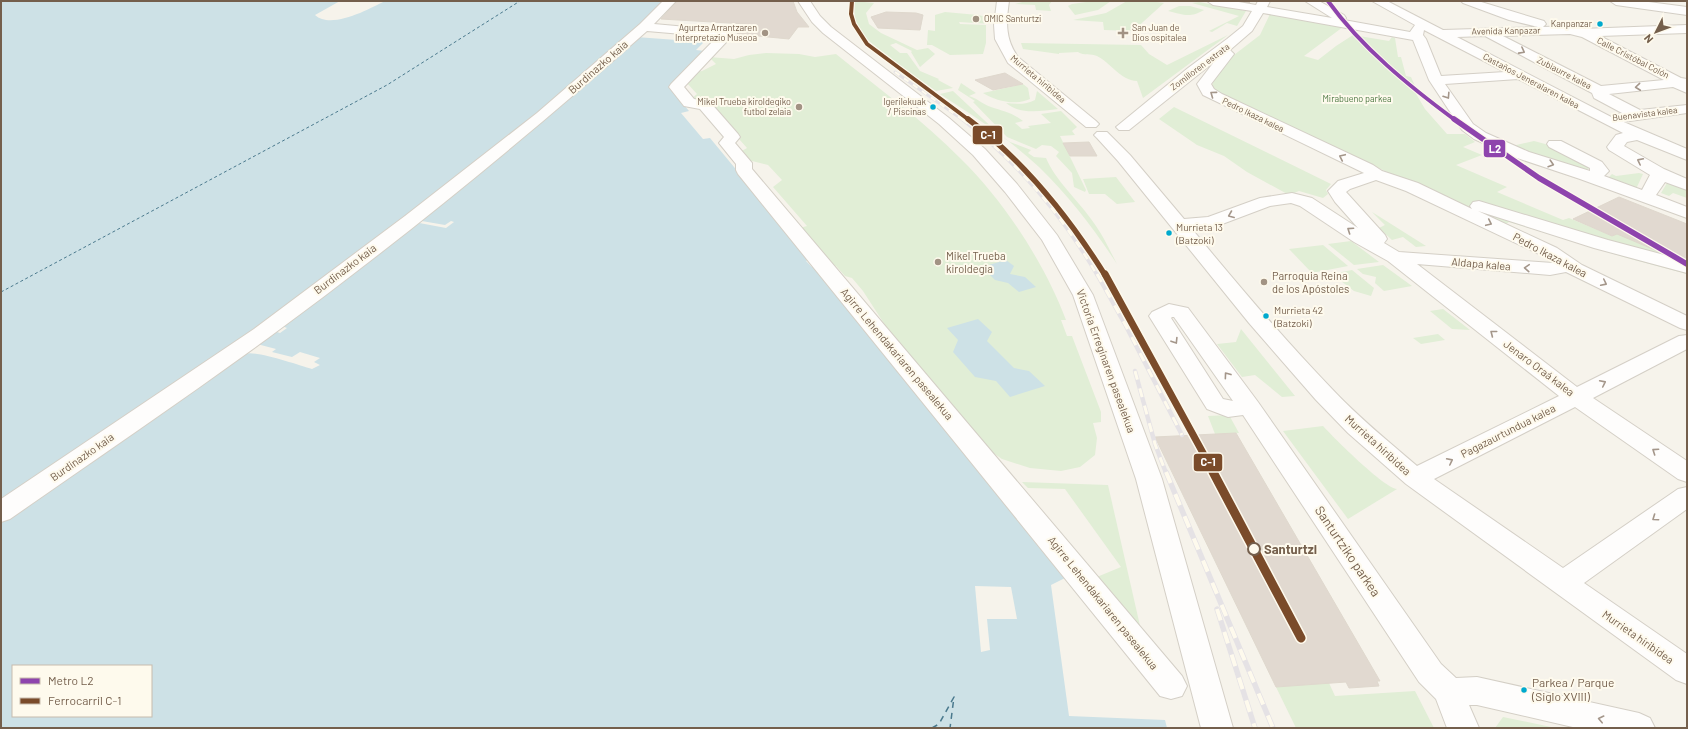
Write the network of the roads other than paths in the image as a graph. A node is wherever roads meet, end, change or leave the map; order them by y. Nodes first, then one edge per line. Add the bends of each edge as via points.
1 (670, 1) edge
2 (804, 1) edge
3 (1002, 1) edge
4 (1213, 1) edge
5 (1311, 1) edge
6 (1378, 1) edge
7 (1467, 1) edge
8 (1616, 1) edge
9 (1262, 5) edge
10 (1687, 11) edge
11 (1349, 24) junction
12 (1687, 24) edge
13 (644, 27) junction
14 (1542, 27) junction
15 (1687, 29) edge
16 (1579, 30) junction
17 (1420, 31) junction
18 (1487, 33) junction
19 (1441, 34) junction
20 (1223, 50) junction
21 (1515, 76) dead end
22 (1436, 80) junction
23 (1683, 85) edge
24 (1599, 91) junction
25 (1687, 109) edge
26 (1638, 115) junction
27 (1604, 119) junction
28 (1112, 125) junction
29 (1637, 135) junction
30 (1555, 144) dead end
31 (1687, 155) edge
32 (1658, 172) junction
33 (1376, 175) junction
34 (1586, 175) junction
35 (1687, 184) edge
36 (1412, 187) junction
37 (1642, 196) junction
38 (1687, 213) edge
39 (1180, 225) junction
40 (1395, 257) junction
41 (1564, 262) junction
42 (1687, 267) edge
43 (1687, 324) edge
44 (1687, 341) edge
45 (1576, 396) junction
46 (1250, 407) junction
47 (1687, 473) edge
48 (1415, 478) junction
49 (1687, 496) edge
50 (1, 512) edge
51 (1562, 583) junction
52 (1687, 671) edge
53 (1171, 686) dead end
54 (1450, 692) junction
55 (1217, 728) edge
56 (1463, 728) edge
57 (1639, 728) edge

1 - 13 street, Burdinazko kaia
2 - 55 street, Victoria Erreginaren pasealekua via 827,30 944,121 978,152 1011,188 1050,239 1083,295 1149,479
3 - 28 street, Murrieta hiribidea via 999,33 1004,49 1013,60 1073,109
4 - 9 street
5 - 11 street
6 - 17 street, Castaños Jeneralaren kalea
7 - 14 street
8 - 10 street
9 - 11 street
9 - 20 street, Zomilloren estrata via 1248,28
11 - 17 street
12 - 16 street
13 - 50 street, Burdinazko kaia via 542,116 411,220 261,332
13 - 53 street, Agirre Lehendakariaren pasealekua via 727,34 676,87 689,103 705,105 732,137 727,143 744,163 744,170
14 - 16 street, Avenida Kanpazar
14 - 18 street, Avenida Kanpazar
15 - 16 street
16 - 23 street, Calle Cristóbal Colón
17 - 19 street, Castaños Jeneralaren kalea
17 - 22 street via 1420,39
18 - 19 street, Avenida Kanpazar
18 -> 24 street, Zubiaurre kalea
19 - 27 street, Castaños Jeneralaren kalea
20 - 28 street, Zomilloren estrata
33 -> 20 street, Pedro Ikaza kalea via 1367,168 1208,92 1204,84 1227,54
21 - 22 street
22 -> 34 street via 1467,126 1480,136 1523,156
23 -> 24 street
24 - 26 street, Zubiaurre kalea via 1599,95
25 - 26 street, Buenavista kalea
26 - 27 street, Buenavista kalea
27 - 29 street, Castaños Jeneralaren kalea
28 - 39 street, Murrieta hiribidea via 1124,158
29 - 31 street, Castaños Jeneralaren kalea
32 -> 29 street via 1615,146 1622,138
30 - 34 street via 1596,165 1601,171
32 - 35 street
32 - 37 street via 1659,177 1648,195
33 - 36 street, Pedro Ikaza kalea
33 - 40 street, Jenaro Oraá kalea via 1344,185 1337,191
34 - 37 street
36 -> 41 street, Pedro Ikaza kalea via 1550,252
36 - 42 street, Pedro Ikaza kalea
37 - 38 street
40 -> 39 street, Jenaro Oraá kalea via 1361,238 1314,206 1292,198 1266,202 1211,222
39 - 48 street, Murrieta hiribidea via 1256,319 1324,395 1356,427
41 -> 40 street, Aldapa kalea via 1559,268 1550,269
45 -> 40 street, Jenaro Oraá kalea
41 -> 43 street, Pedro Ikaza kalea
45 -> 44 street, Pagazaurtundua kalea
47 -> 45 street, Jenaro Oraá kalea
48 -> 45 street, Pagazaurtundua kalea
46 -> 46 street, Santurtziko parkea via 1181,312 1169,310 1160,316 1215,404 1228,409
46 - 54 street, Santurtziko parkea via 1430,673
48 - 51 street, Murrieta hiribidea
49 -> 51 street
51 - 52 street, Murrieta hiribidea
54 - 56 street
57 -> 54 street via 1477,691

